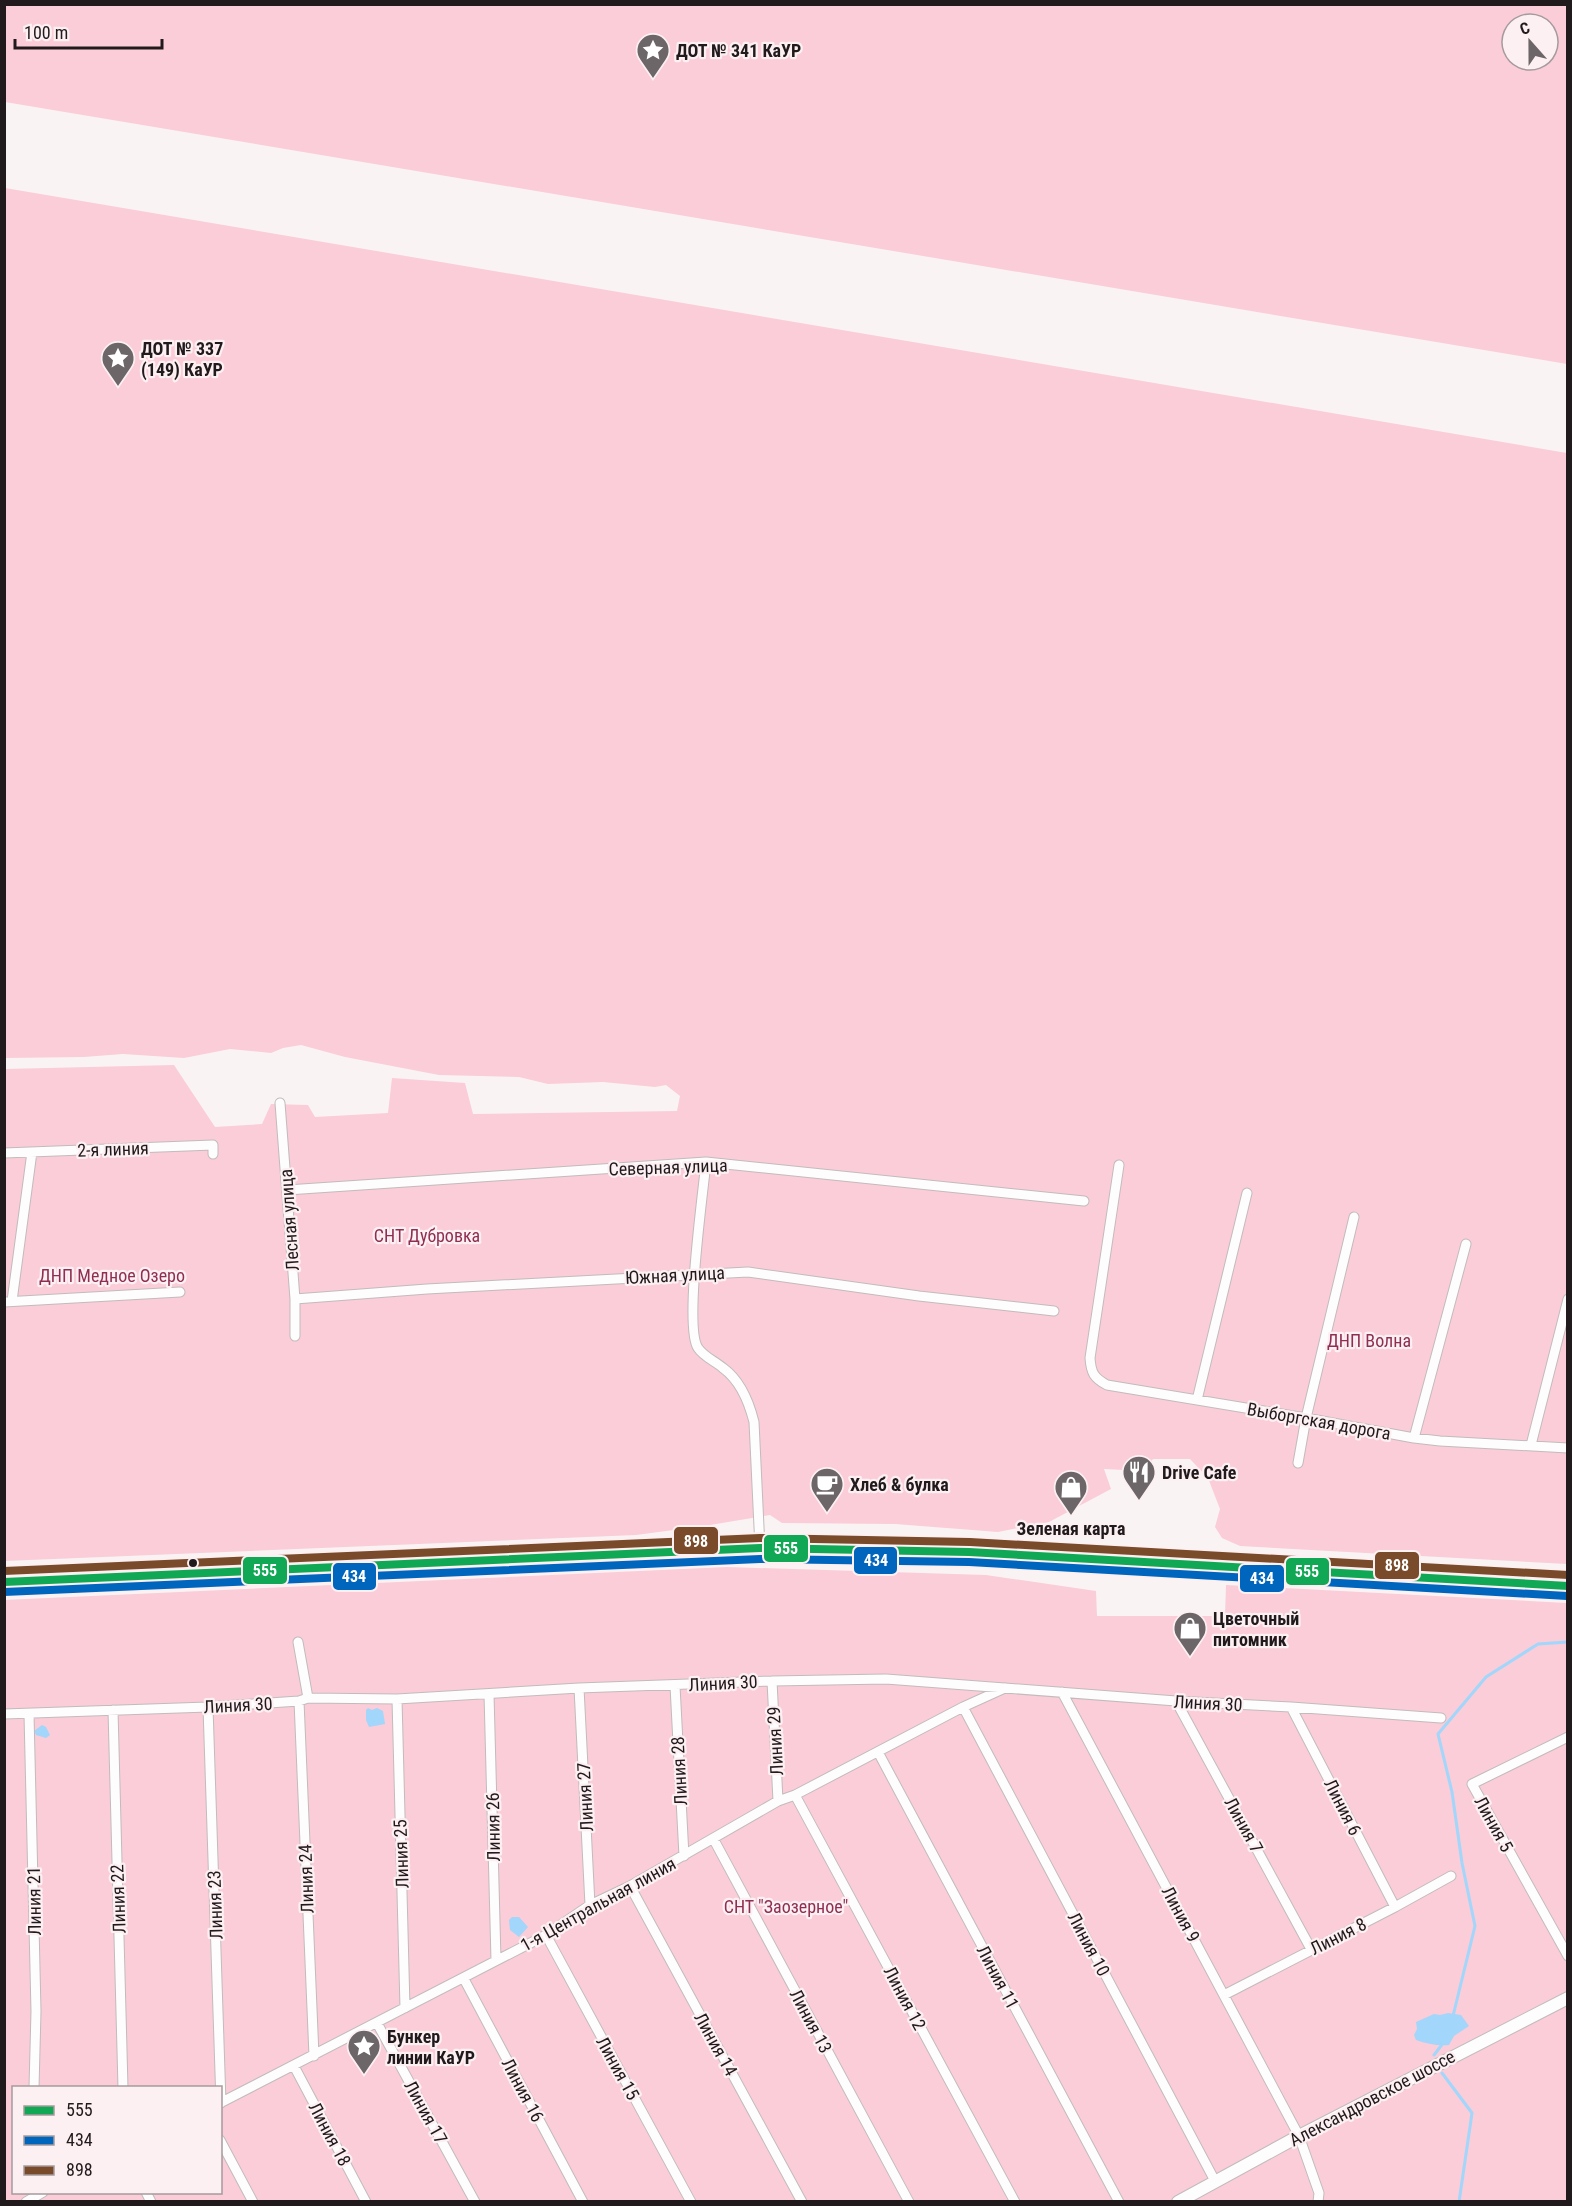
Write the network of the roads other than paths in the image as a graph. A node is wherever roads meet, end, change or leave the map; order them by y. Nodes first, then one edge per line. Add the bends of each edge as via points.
1 (280, 1103) dead end
2 (32, 1152) junction
3 (4, 1153) edge
4 (213, 1154) dead end
5 (706, 1162) junction
6 (1119, 1165) dead end
7 (287, 1190) junction
8 (1247, 1193) dead end
9 (1084, 1201) dead end
10 (1354, 1217) dead end
11 (1466, 1244) dead end
12 (694, 1273) junction
13 (180, 1292) dead end
14 (295, 1299) junction
15 (1568, 1299) edge
16 (8, 1301) edge
17 (1054, 1311) dead end
18 (295, 1336) dead end
19 (1197, 1400) junction
20 (1306, 1418) junction
21 (1414, 1438) junction
22 (1531, 1446) junction
23 (1568, 1448) edge
24 (1298, 1463) dead end
25 (760, 1548) junction
26 (4, 1582) edge
27 (1568, 1586) edge
28 (298, 1642) dead end
29 (772, 1681) junction
30 (675, 1686) junction
31 (579, 1688) junction
32 (1008, 1688) junction
33 (1062, 1692) junction
34 (489, 1694) junction
35 (304, 1699) junction
36 (397, 1700) junction
37 (1176, 1701) junction
38 (208, 1707) junction
39 (963, 1707) junction
40 (1291, 1707) junction
41 (113, 1710) junction
42 (4, 1714) edge
43 (29, 1714) junction
44 (1442, 1718) dead end
45 (1566, 1742) edge
46 (878, 1752) junction
47 (795, 1795) junction
48 (778, 1802) junction
49 (714, 1840) junction
50 (684, 1856) junction
51 (1451, 1876) dead end
52 (630, 1886) junction
53 (590, 1905) junction
54 (1395, 1907) junction
55 (546, 1935) junction
56 (1311, 1949) junction
57 (1568, 1956) edge
58 (496, 1960) junction
59 (464, 1979) junction
60 (1224, 1995) junction
61 (1568, 1998) edge
62 (405, 2008) junction
63 (377, 2023) junction
64 (314, 2056) junction
65 (294, 2066) junction
66 (34, 2086) edge
67 (123, 2086) edge
68 (220, 2086) edge
69 (222, 2102) edge
70 (1299, 2136) junction
71 (222, 2144) edge
72 (1215, 2181) junction
73 (40, 2195) edge
74 (1179, 2201) edge
75 (26, 2202) edge
76 (254, 2202) edge
77 (366, 2202) edge
78 (475, 2202) edge
79 (583, 2202) edge
80 (691, 2202) edge
81 (802, 2202) edge
82 (909, 2202) edge
83 (1015, 2202) edge
84 (1119, 2202) edge
85 (1318, 2202) edge

1 - 7 street, Лесная улица
2 - 3 street, 2-я линия
2 - 4 street, 2-я линия via 213,1145
2 - 16 street
5 - 7 street, Северная улица
5 - 9 street, Северная улица
5 - 12 street
6 - 19 street, Выборгская дорога via 1091,1371 1096,1380 1107,1385
7 - 14 street, Лесная улица
8 - 19 street
10 - 20 street
11 - 21 street
12 - 14 street, Южная улица
12 - 17 street, Южная улица via 748,1272
12 - 25 street via 693,1336 698,1348 742,1389 754,1422
13 - 16 street
14 - 18 street, Лесная улица
15 - 22 street
19 - 20 street, Выборгская дорога
20 - 21 street, Выборгская дорога
20 - 24 street
21 - 22 street, Выборгская дорога
22 - 23 street, Выборгская дорога
25 - 26 main road
25 - 27 main road via 980,1553
28 - 35 street, Линия 24
29 - 30 street, Линия 30
29 - 32 street, Линия 30 via 886,1680
29 - 48 street, Линия 29
30 - 31 street, Линия 30
30 - 50 street, Линия 28
31 - 34 street, Линия 30
31 - 53 street, Линия 27
32 - 33 street, Линия 30
32 - 39 street, 1-я Центральная линия
33 - 37 street, Линия 30
33 - 60 street, Линия 9
34 - 36 street, Линия 30
34 - 58 street, Линия 26
35 - 36 street, Линия 30
35 - 38 street, Линия 30
35 - 64 street, Линия 24
36 - 62 street, Линия 25
37 - 40 street, Линия 30
37 - 56 street, Линия 7
38 - 41 street, Линия 30
38 - 68 street, Линия 23
39 - 46 street, 1-я Центральная линия
39 - 72 street, Линия 10
40 - 44 street, Линия 30
40 - 54 street, Линия 6
41 - 43 street, Линия 30
41 - 67 street, Линия 22
42 - 43 street, Линия 30
43 - 66 street, Линия 21
45 - 57 street, Линия 5 via 1472,1784
46 - 47 street, 1-я Центральная линия
46 - 84 street, Линия 11
47 - 48 street, 1-я Центральная линия
47 - 83 street, Линия 12
48 - 49 street, 1-я Центральная линия
49 - 50 street, 1-я Центральная линия
49 - 82 street, Линия 13
50 - 52 street, 1-я Центральная линия
51 - 54 street, Линия 8
52 - 53 street, 1-я Центральная линия
52 - 81 street, Линия 14
53 - 55 street, 1-я Центральная линия
54 - 56 street, Линия 8
55 - 58 street, 1-я Центральная линия
55 - 80 street, Линия 15
56 - 60 street, Линия 8
58 - 59 street, 1-я Центральная линия
59 - 62 street, 1-я Центральная линия
59 - 79 street, Линия 16
60 - 70 street, Линия 9
61 - 70 street, Александровское шоссе
62 - 63 street, 1-я Центральная линия
63 - 64 street, 1-я Центральная линия
63 - 78 street, Линия 17
64 - 65 street, 1-я Центральная линия
65 - 69 street, 1-я Центральная линия
65 - 77 street, Линия 18
70 - 72 street, Александровское шоссе
70 - 85 street, Линия 9 via 1319,2193
71 - 76 street
72 - 74 street, Александровское шоссе
73 - 75 street

